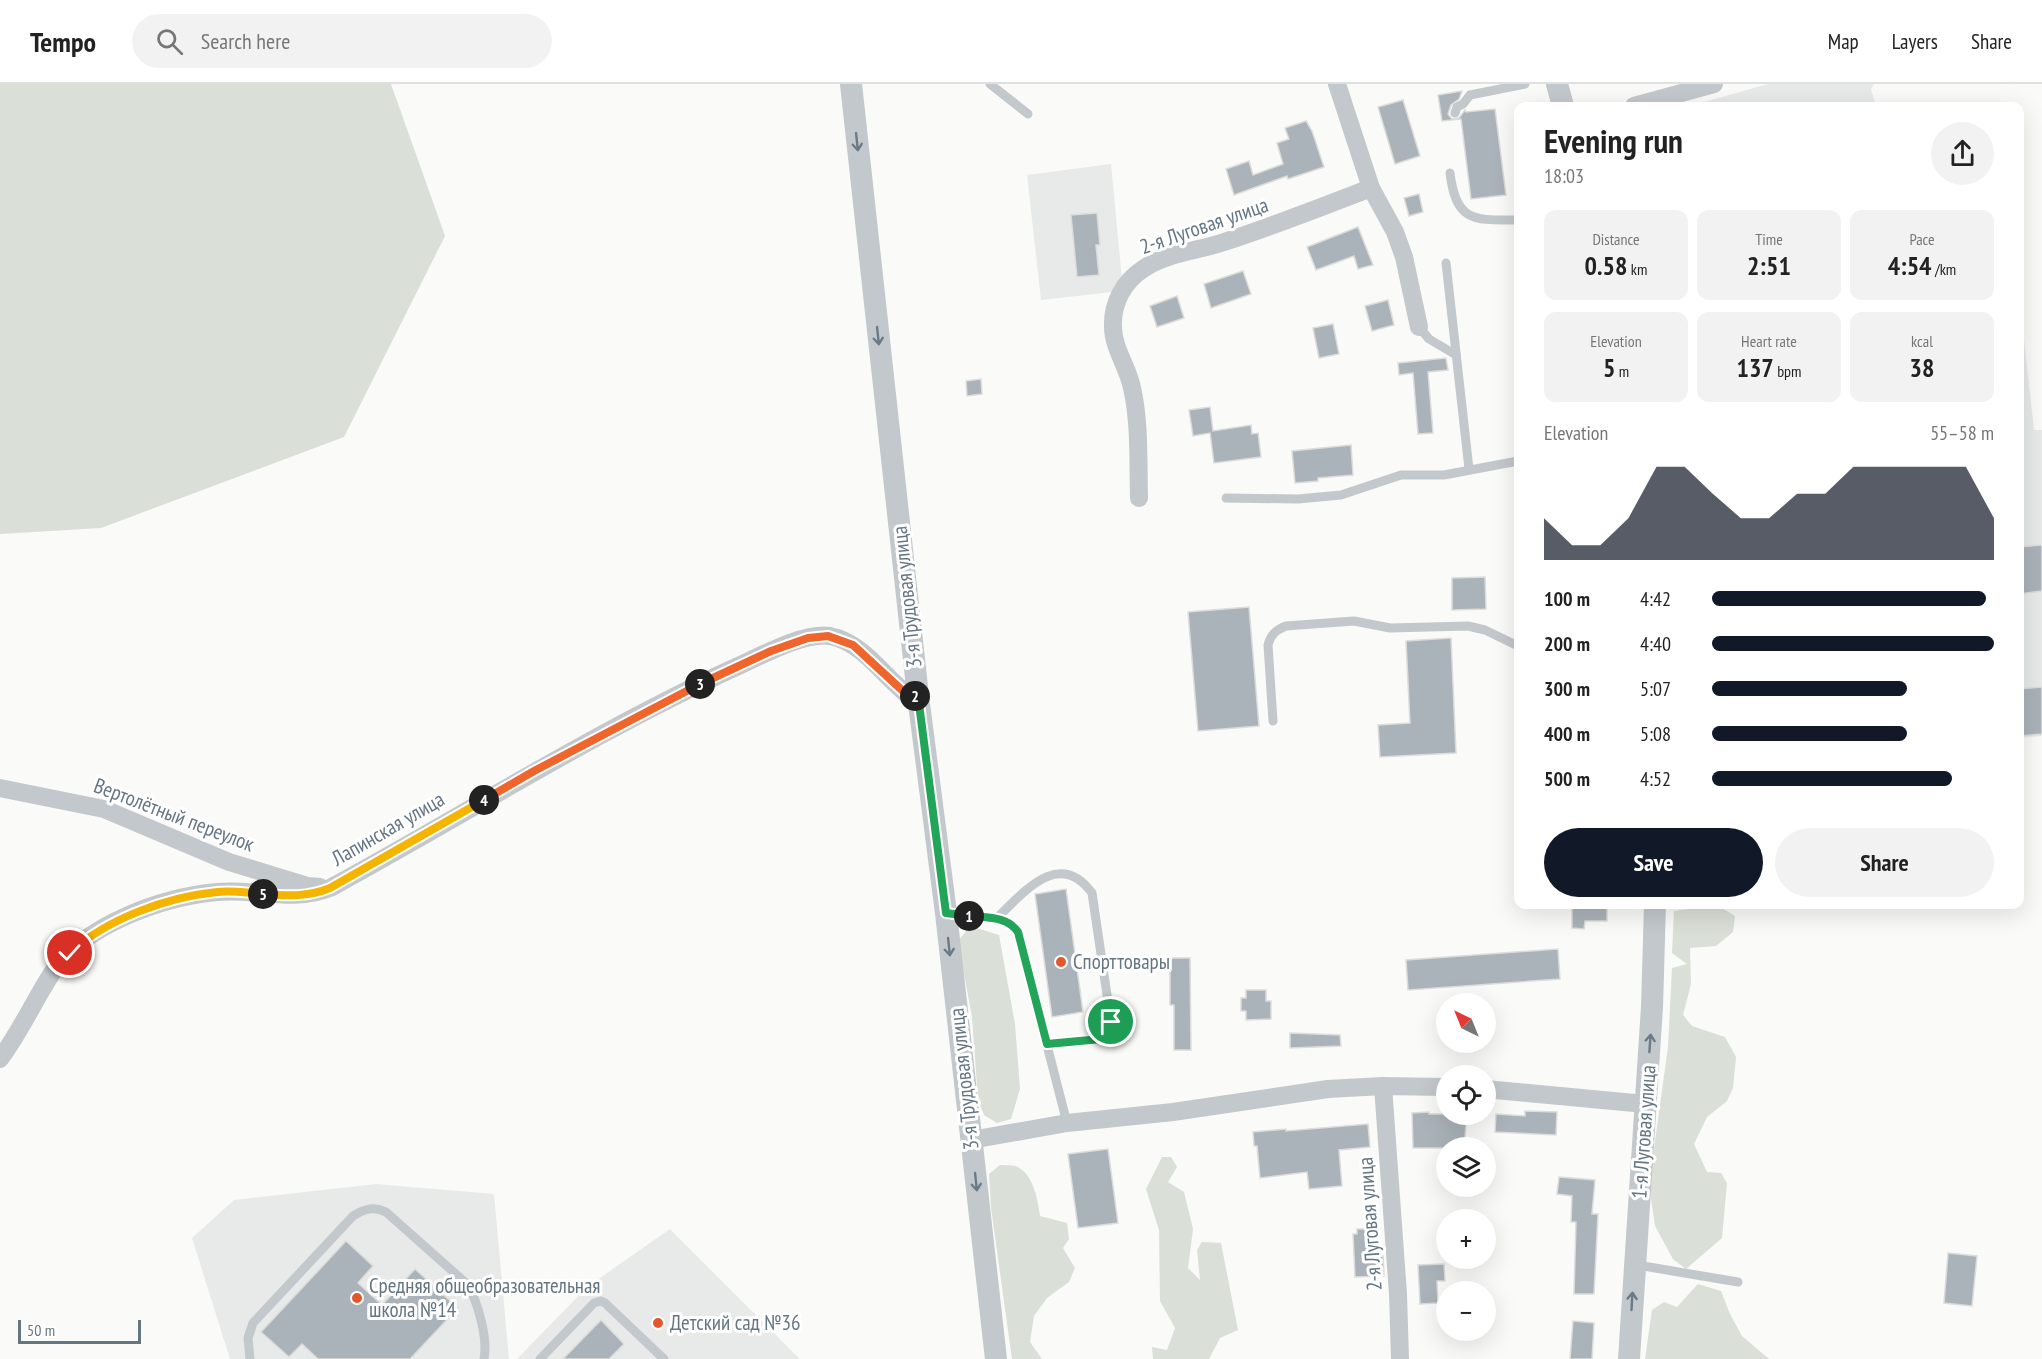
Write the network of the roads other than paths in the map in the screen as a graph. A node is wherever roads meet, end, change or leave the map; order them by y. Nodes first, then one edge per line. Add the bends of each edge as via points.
1 (851, 84) edge
2 (858, 84) edge
3 (990, 84) edge
4 (1337, 84) edge
5 (1525, 84) edge
6 (1557, 84) edge
7 (1714, 84) edge
8 (1562, 102) edge
9 (1649, 102) edge
10 (1455, 113) dead end
11 (1028, 114) dead end
12 (1450, 173) dead end
13 (1371, 188) junction
14 (1514, 220) edge
15 (1446, 263) dead end
16 (1419, 327) joint
17 (1456, 355) junction
18 (1514, 462) edge
19 (1469, 469) junction
20 (1139, 498) dead end
21 (1226, 498) dead end
22 (1514, 644) edge
23 (918, 696) junction
24 (1273, 721) dead end
25 (0, 788) edge
26 (330, 888) junction
27 (1655, 909) edge
28 (946, 913) junction
29 (996, 919) junction
30 (1047, 1044) junction
31 (0, 1059) edge
32 (1383, 1086) junction
33 (1436, 1087) edge
34 (1496, 1090) edge
35 (1645, 1104) junction
36 (1067, 1123) junction
37 (971, 1140) junction
38 (1634, 1264) junction
39 (1738, 1282) dead end
40 (487, 1357) edge
41 (250, 1359) edge
42 (540, 1359) edge
43 (664, 1359) edge
44 (996, 1359) edge
45 (1400, 1359) edge
46 (1629, 1359) edge

1 - 2 lane
1 -> 23 street, 3-я Трудовая улица
3 - 11 lane
4 - 13 street
5 - 10 lane via 1470,95
6 - 8 street
7 - 9 street
12 - 14 lane via 1457,201 1472,218
13 - 16 street via 1404,257
13 - 20 street, 2-я Луговая улица via 1250,233 1154,262 1123,289 1113,313 1112,329 1133,390
15 - 17 lane
16 - 17 lane via 1429,339
17 - 19 lane
18 - 19 lane
19 - 21 lane via 1444,475 1401,475 1341,495 1298,500
22 - 24 lane via 1468,626 1390,628 1354,621 1286,626 1276,630 1268,645
23 - 26 street, Лапинская улица via 908,695 853,645 828,636 808,638 678,694
23 - 28 street, 3-я Трудовая улица
25 - 26 street, Вертолётный переулок via 104,809 229,862 308,886
26 - 31 street, Лапинская улица via 294,896 209,893 160,904 100,928 59,963
35 -> 27 street, 1-я Луговая улица
28 - 29 lane
28 -> 37 street, 3-я Трудовая улица
29 - 30 lane via 1005,920 1018,932
29 - 30 lane via 1044,877 1063,872 1082,880 1092,893 1110,1029 1101,1039
30 - 36 lane
32 - 33 street
32 - 36 street via 1328,1089
32 - 45 street, 2-я Луговая улица
34 - 35 street
35 - 38 street, 1-я Луговая улица
36 - 37 street
37 -> 44 street, 3-я Трудовая улица
38 - 39 lane
46 -> 38 street, 1-я Луговая улица
40 - 41 lane via 478,1310 467,1284 386,1212 371,1208 347,1221 253,1323 248,1338
42 - 43 lane via 594,1303 601,1301

